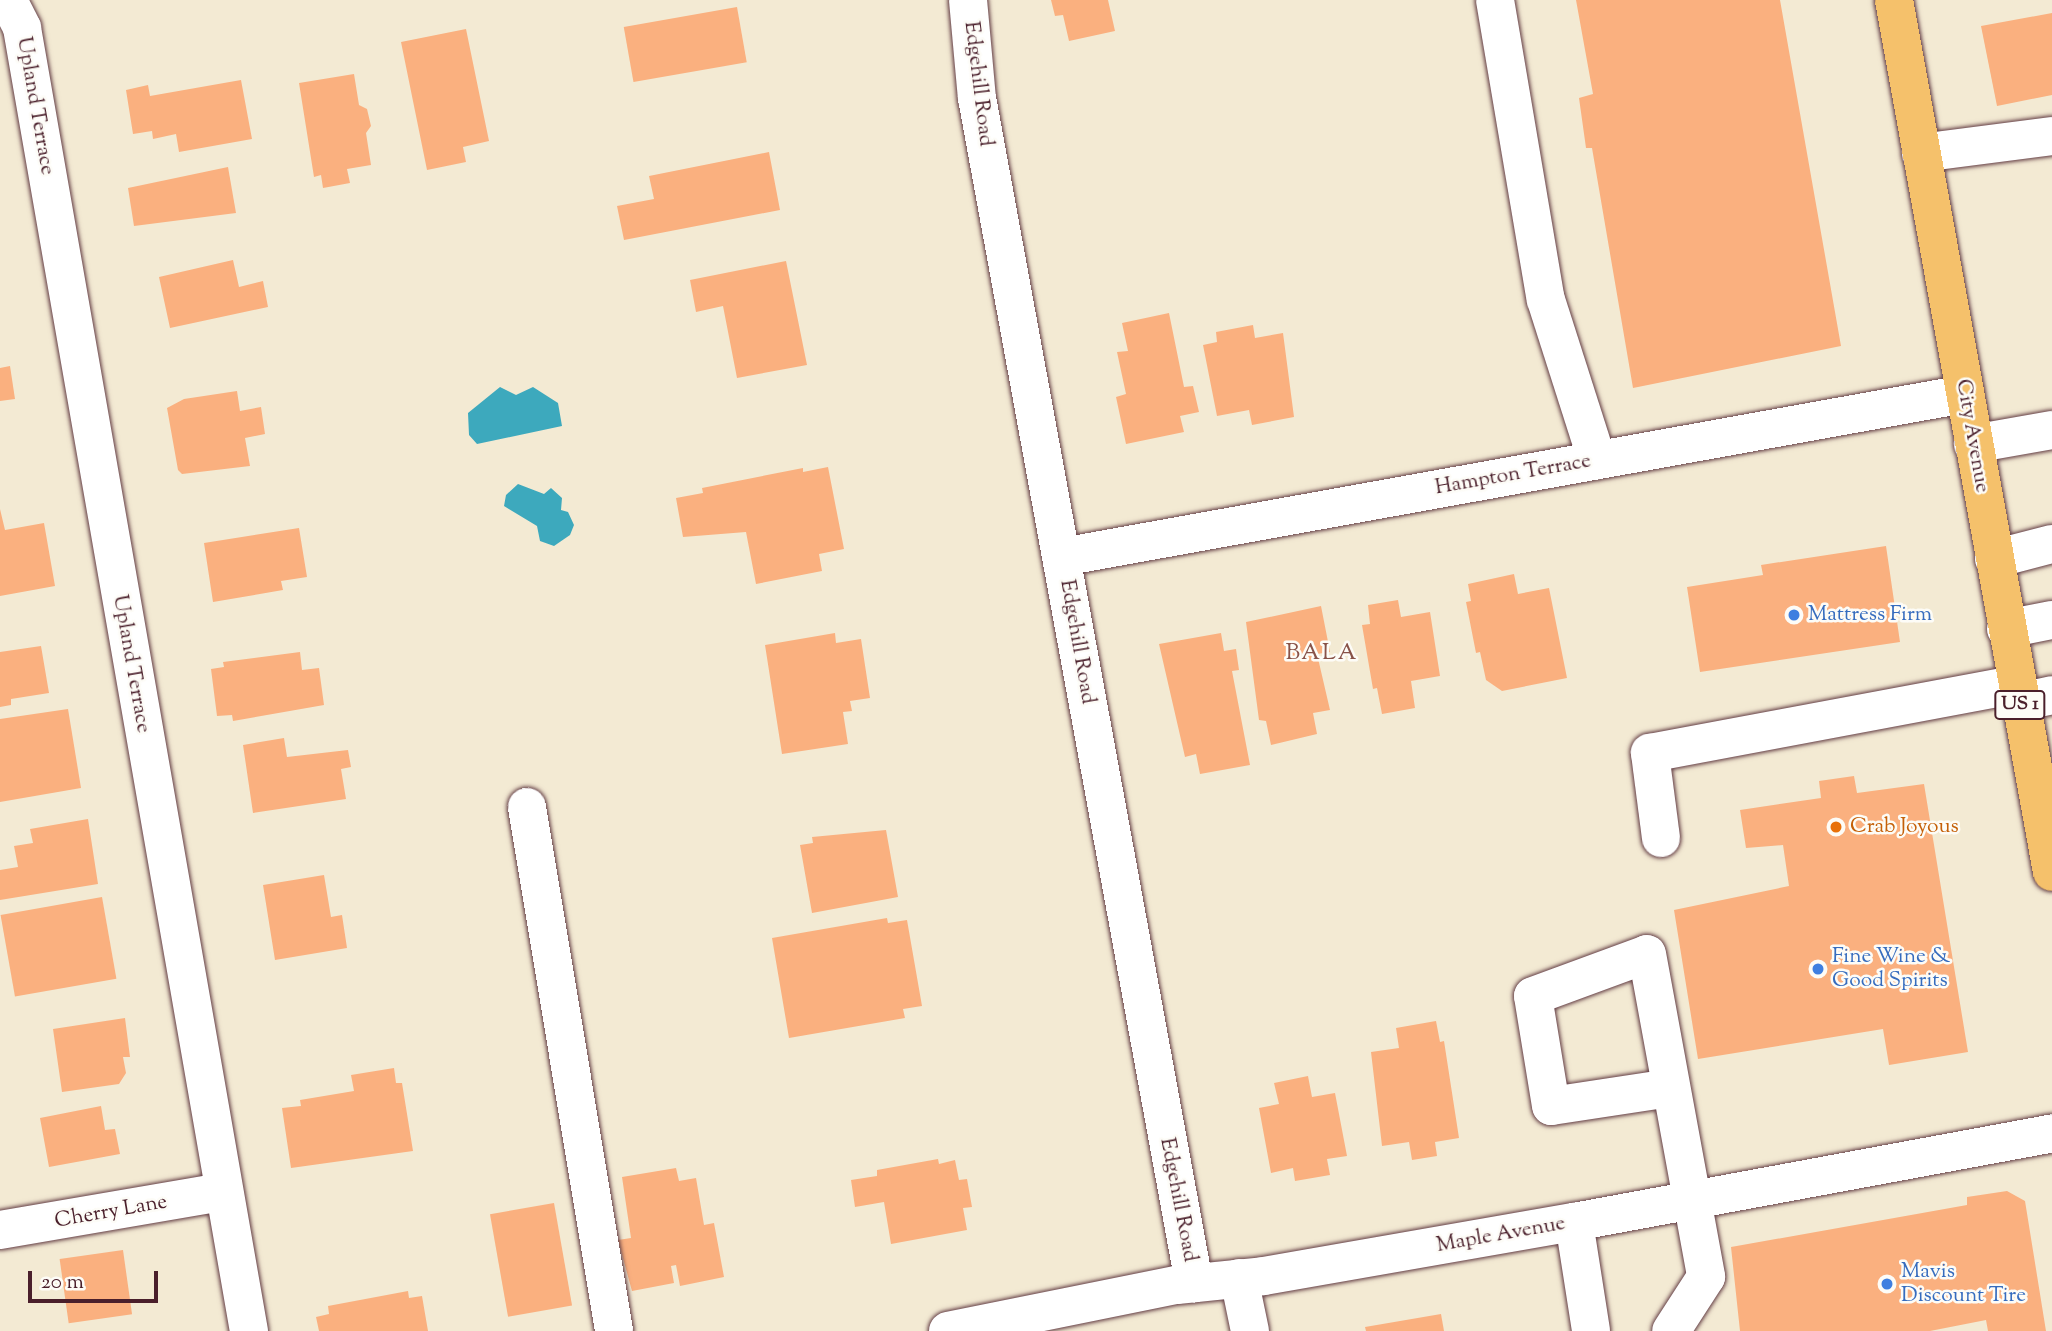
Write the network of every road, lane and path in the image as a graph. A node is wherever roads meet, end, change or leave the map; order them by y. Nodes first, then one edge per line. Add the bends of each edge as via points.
1 (8, 0) edge
2 (968, 0) edge
3 (1495, 0) edge
4 (1894, 0) edge
5 (2052, 136) edge
6 (1921, 153) junction
7 (1964, 394) junction
8 (2052, 430) edge
9 (1973, 444) junction
10 (1597, 460) junction
11 (2052, 544) edge
12 (1062, 557) junction
13 (1994, 559) junction
14 (2052, 620) edge
15 (2006, 629) junction
16 (2030, 694) edge
17 (2042, 766) edge
18 (527, 807) dead end
19 (1661, 838) dead end
20 (2052, 872) edge
21 (1670, 1088) junction
22 (2052, 1133) edge
23 (222, 1192) junction
24 (1688, 1200) junction
25 (1574, 1222) junction
26 (0, 1230) edge
27 (1239, 1279) junction
28 (1194, 1283) junction
29 (249, 1331) edge
30 (614, 1331) edge
31 (948, 1331) edge
32 (1250, 1331) edge
33 (1591, 1331) edge
34 (1671, 1331) edge

1 - 23 street, Upland Terrace via 22,28
2 - 12 street, Edgehill Road via 977,98
3 - 10 street via 1546,300
4 - 6 highway, City Avenue / US 1
5 - 6 street
6 - 7 highway, City Avenue / US 1
7 - 9 highway, City Avenue / US 1
7 - 10 street, Hampton Terrace
8 - 9 street
9 - 13 highway, City Avenue / US 1
10 - 12 street, Hampton Terrace
11 - 13 street
12 - 28 street, Edgehill Road
13 - 15 highway, City Avenue / US 1
14 - 15 street
15 - 16 highway, City Avenue / US 1
16 - 17 highway, City Avenue / US 1
16 - 19 street via 1650,753
17 - 20 highway, City Avenue / US 1
18 - 30 street
21 - 21 street via 1647,954 1533,996 1550,1106
21 - 24 street
22 - 24 street, Maple Avenue
23 - 26 street, Cherry Lane
23 - 29 street, Upland Terrace
24 - 25 street, Maple Avenue
24 - 34 street via 1701,1236 1706,1278
25 - 27 street, Maple Avenue
25 - 33 street
27 - 28 street, Maple Avenue
27 - 32 street
28 - 31 street, Maple Avenue

